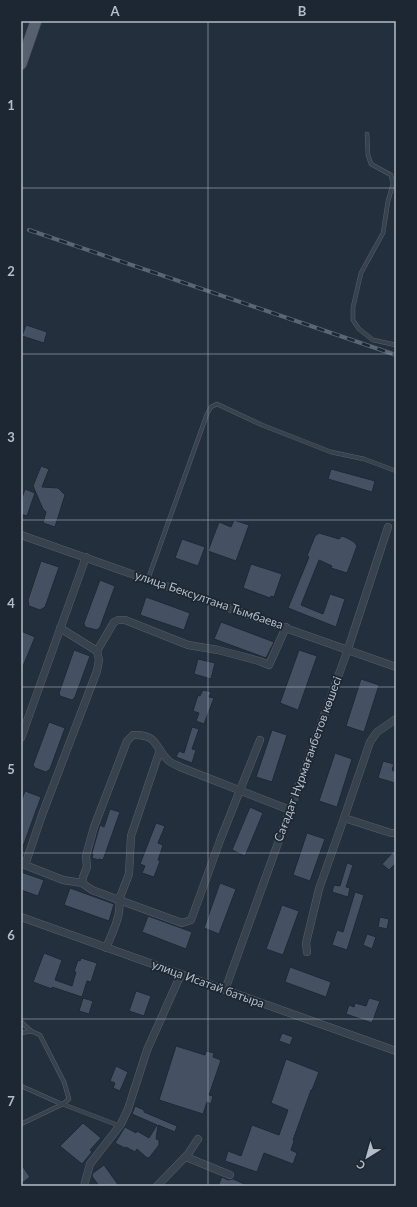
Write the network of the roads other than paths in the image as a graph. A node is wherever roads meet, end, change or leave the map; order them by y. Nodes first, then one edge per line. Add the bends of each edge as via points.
1 (36, 21) edge
2 (21, 64) edge
3 (367, 134) dead end
4 (396, 345) edge
5 (396, 471) edge
6 (388, 527) dead end
7 (21, 534) edge
8 (86, 557) junction
9 (148, 579) junction
10 (286, 627) junction
11 (60, 628) junction
12 (348, 649) junction
13 (97, 651) junction
14 (396, 667) edge
15 (396, 719) edge
16 (21, 738) edge
17 (260, 740) dead end
18 (160, 750) junction
19 (240, 790) junction
20 (290, 810) junction
21 (344, 818) junction
22 (394, 835) edge
23 (82, 883) junction
24 (119, 900) junction
25 (21, 917) edge
26 (106, 948) junction
27 (307, 952) dead end
28 (181, 974) junction
29 (225, 990) junction
30 (21, 1022) edge
31 (31, 1030) junction
32 (21, 1033) edge
33 (396, 1051) edge
34 (21, 1086) edge
35 (63, 1104) junction
36 (21, 1124) edge
37 (120, 1126) junction
38 (198, 1139) dead end
39 (186, 1157) junction
40 (230, 1175) dead end
41 (84, 1186) edge
42 (157, 1186) edge

1 - 2 main road
3 - 4 lane via 371,164 391,175 393,184 383,232 360,273 353,320 359,329 373,340
5 - 9 lane via 364,459 331,452 217,404 207,414
6 - 12 street, Сағадат Нұрмағанбетов көшесі
7 - 8 street, улица Бексултана Тымбаева
8 - 9 street, улица Бексултана Тымбаева
8 - 11 street
9 - 10 street, улица Бексултана Тымбаева
10 - 12 street, улица Бексултана Тымбаева
10 - 13 street via 269,665 218,650 188,645 124,620 114,622
11 - 13 street
11 - 16 street
12 - 14 street, улица Бексултана Тымбаева
12 - 20 street, Сағадат Нұрмағанбетов көшесі
13 - 23 street via 97,671 25,865 62,880
15 - 21 street via 377,732 370,742
17 - 19 street
18 - 19 street via 169,761
18 - 23 street via 155,742 141,735 133,735 127,740 94,827
18 - 24 street via 131,836 128,874
19 - 20 street
19 - 24 street via 191,920 182,923
20 - 29 street, Сағадат Нұрмағанбетов көшесі
21 - 22 street
21 - 27 street via 319,889 306,942
23 - 24 street via 92,890
24 - 26 street via 116,922
25 - 26 street, улица Исатай батыра
26 - 28 street, улица Исатай батыра
28 - 29 street, улица Исатай батыра
28 - 37 street via 147,1050
29 - 33 street, улица Исатай батыра
30 - 31 lane
31 - 32 lane
31 - 35 lane via 40,1035 64,1082 70,1099
34 - 35 lane
35 - 36 lane
35 - 37 lane
37 - 41 street via 90,1164
38 - 39 street
39 - 40 street
39 - 42 street

